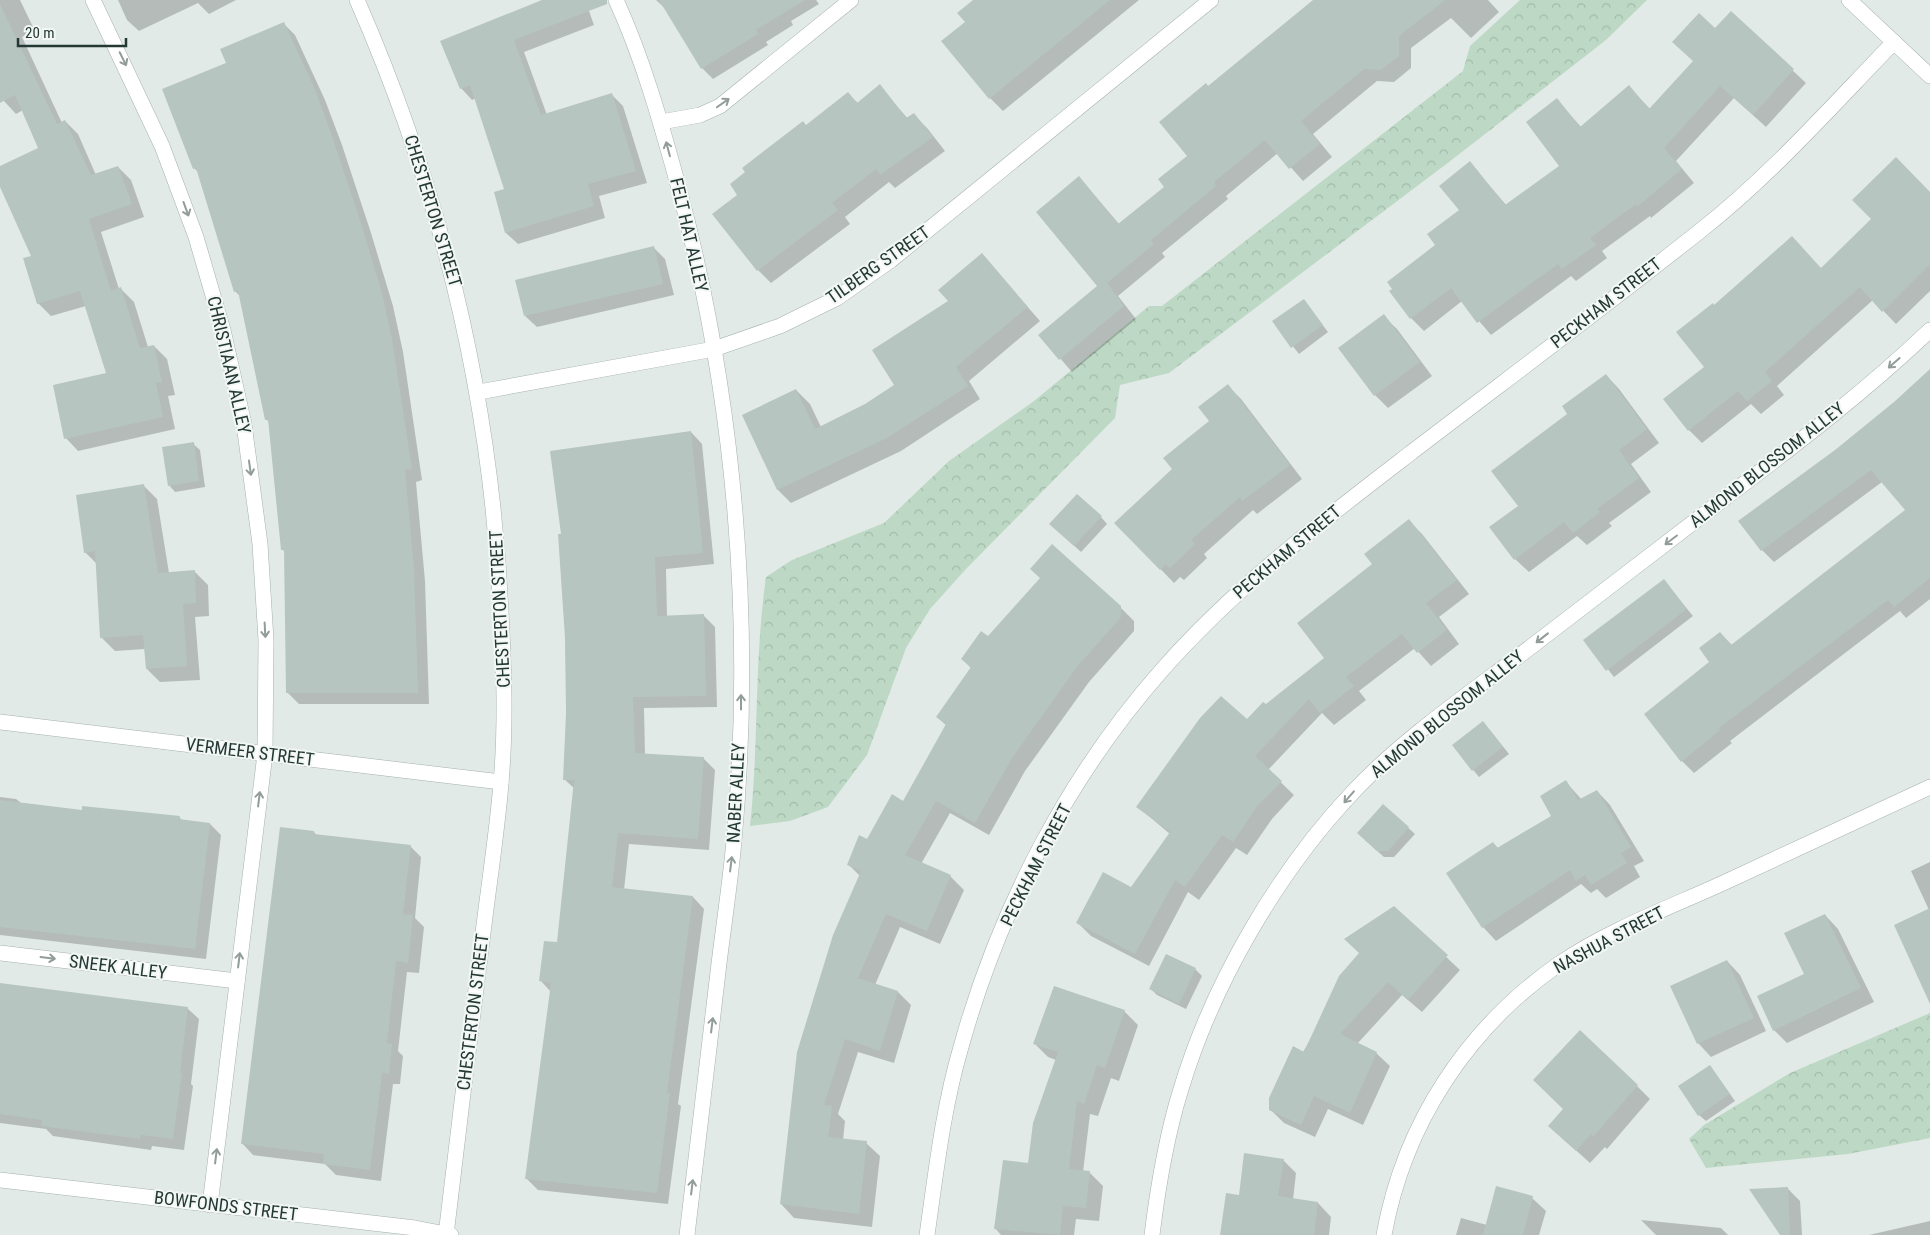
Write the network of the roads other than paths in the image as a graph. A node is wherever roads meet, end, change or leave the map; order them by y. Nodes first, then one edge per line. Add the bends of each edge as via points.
1 (93, 0) edge
2 (358, 0) edge
3 (616, 0) edge
4 (851, 0) edge
5 (1211, 0) edge
6 (1849, 0) edge
7 (1894, 42) junction
8 (1930, 76) edge
9 (661, 122) junction
10 (1930, 330) edge
11 (714, 350) junction
12 (478, 392) junction
13 (0, 722) edge
14 (265, 754) junction
15 (501, 782) junction
16 (1930, 787) edge
17 (0, 953) edge
18 (237, 981) junction
19 (0, 1180) edge
20 (210, 1205) junction
21 (446, 1235) edge
22 (451, 1235) edge
23 (687, 1235) edge
24 (927, 1235) edge
25 (1152, 1235) edge
26 (1384, 1235) edge

1 -> 14 street, CHRISTIAAN ALLEY via 162,146 196,237 223,330 244,424 260,544 266,640
2 - 12 street, CHESTERTON STREET via 382,55 421,164 454,276
3 - 9 street, FELT HAT ALLEY
9 -> 4 street via 700,115 720,106
5 - 11 street, TILBERG STREET via 891,260 837,298 780,326
6 - 7 street
7 - 8 street
7 - 24 street, PECKHAM STREET via 1789,152 1704,228 1297,540 1233,596 1161,671 1108,738 1061,811 1021,886 987,965 961,1047 941,1131
11 -> 9 street, FELT HAT ALLEY via 692,240
10 -> 25 street, ALMOND BLOSSOM ALLEY via 1827,421 1435,720 1355,790 1316,835 1257,922 1200,1035 1178,1100 1160,1178
11 - 12 street, TILBERG STREET
23 -> 11 street, NABER ALLEY via 734,840 741,705 740,575 732,472
12 - 15 street, CHESTERTON STREET via 497,533 504,678
13 - 14 street, VERMEER STREET
14 - 15 street, VERMEER STREET
18 -> 14 street
15 - 21 street, CHESTERTON STREET
16 - 26 street, NASHUA STREET via 1617,932 1560,963 1515,998 1470,1044 1437,1091 1408,1148
17 -> 18 street, SNEEK ALLEY
20 -> 18 street
19 - 20 street, BOWFONDS STREET
20 - 21 street, BOWFONDS STREET via 415,1228
21 - 22 street, BOWFONDS STREET

